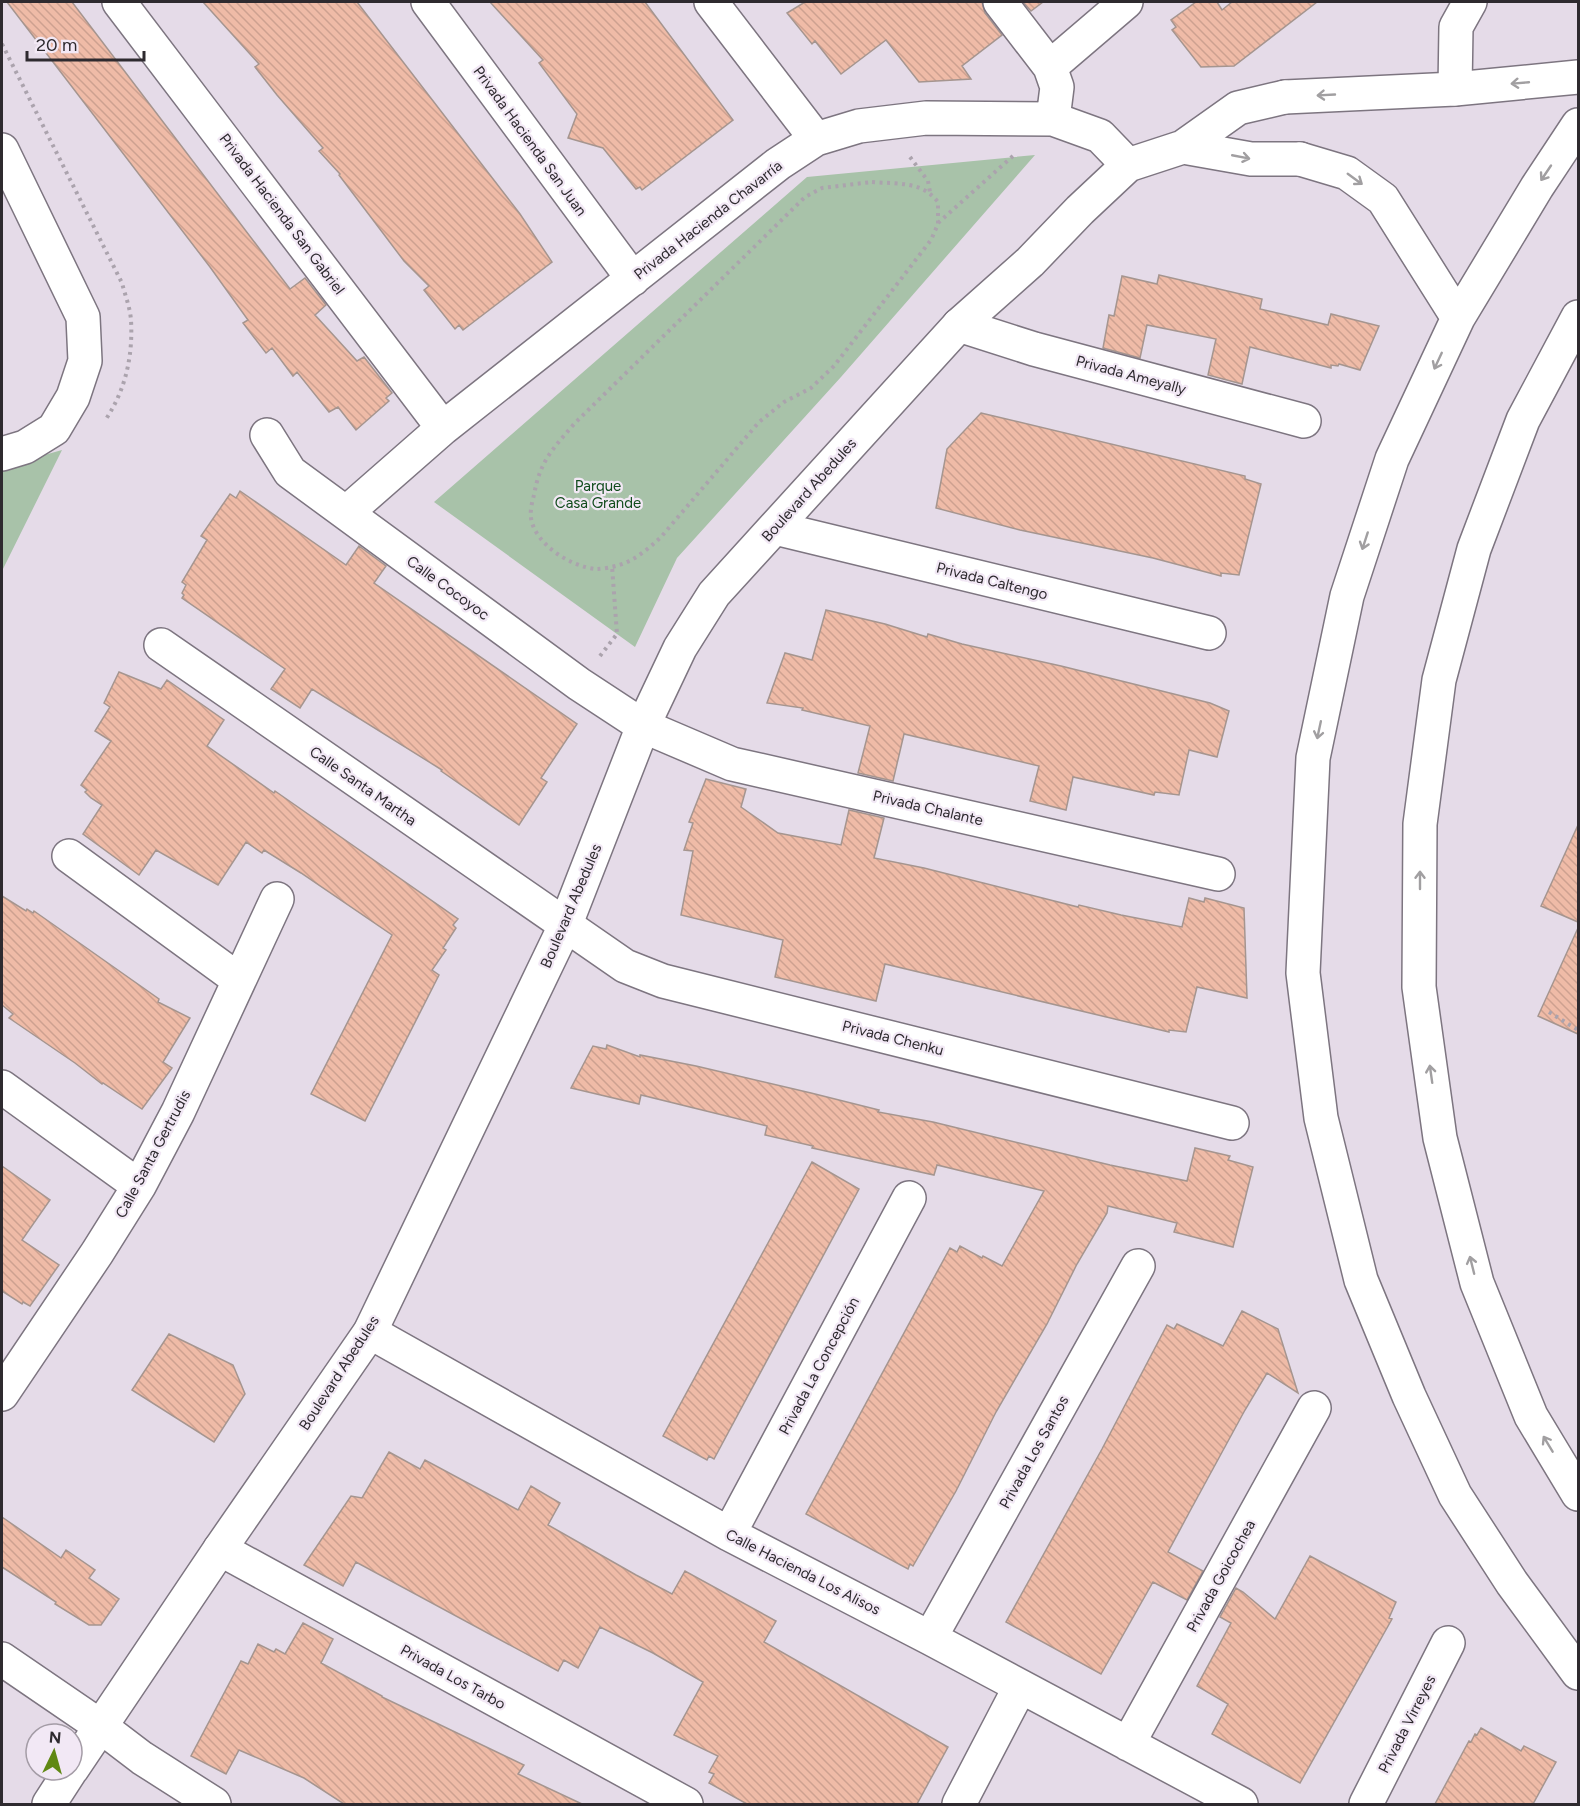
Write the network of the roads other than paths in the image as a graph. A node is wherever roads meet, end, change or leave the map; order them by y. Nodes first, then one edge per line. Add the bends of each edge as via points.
1 (119, 2) edge
2 (428, 2) edge
3 (711, 2) edge
4 (1000, 2) edge
5 (1126, 2) edge
6 (1470, 2) edge
7 (1050, 67) junction
8 (1578, 77) edge
9 (1455, 89) junction
10 (1053, 119) junction
11 (1578, 125) edge
12 (816, 139) junction
13 (1183, 147) junction
14 (2, 150) edge
15 (1128, 165) junction
16 (15, 205) edge
17 (633, 279) junction
18 (1578, 317) edge
19 (1458, 318) junction
20 (959, 325) junction
21 (1304, 421) dead end
22 (443, 428) junction
23 (267, 435) dead end
24 (2, 454) edge
25 (346, 513) junction
26 (775, 528) junction
27 (1209, 633) dead end
28 (160, 645) dead end
29 (643, 726) junction
30 (69, 856) dead end
31 (1218, 874) dead end
32 (277, 899) dead end
33 (565, 926) junction
34 (239, 980) junction
35 (2, 1087) edge
36 (1232, 1124) dead end
37 (139, 1186) junction
38 (909, 1198) dead end
39 (1138, 1266) dead end
40 (370, 1332) junction
41 (5, 1381) edge
42 (1314, 1408) dead end
43 (1578, 1494) edge
44 (729, 1534) junction
45 (220, 1549) junction
46 (930, 1638) junction
47 (1448, 1643) dead end
48 (2, 1659) edge
49 (1578, 1672) edge
50 (1020, 1687) junction
51 (100, 1726) junction
52 (1128, 1744) junction
53 (84, 1751) edge
54 (63, 1782) edge
55 (49, 1804) edge
56 (214, 1804) edge
57 (686, 1804) edge
58 (959, 1804) edge
59 (1241, 1804) edge
60 (1366, 1804) edge

1 - 22 street, Privada Hacienda San Gabriel
2 - 17 street, Privada Hacienda San Juan
3 - 12 street
4 - 7 street
5 - 7 street
6 - 9 street via 1456,27
7 - 10 street via 1057,87
8 -> 9 street, Boulevard Abedules
9 -> 13 street, Boulevard Abedules via 1285,97 1239,108
10 - 12 street, Privada Hacienda Chavarría via 926,118 858,126
10 - 15 street, Privada Hacienda Chavarría via 1100,136
11 -> 19 street
12 - 17 street, Privada Hacienda Chavarría via 778,164
13 - 15 street, Boulevard Abedules
13 -> 19 street, Boulevard Abedules via 1251,159 1300,159 1347,173 1383,199
14 - 16 street
15 - 20 street, Boulevard Abedules via 1030,262
16 - 24 street via 83,317 85,361 72,397 54,429 24,447
17 - 22 street, Privada Hacienda Chavarría
43 -> 18 street via 1531,1416 1477,1283 1440,1138 1419,987 1420,824 1439,680 1474,549 1519,431
19 -> 49 street via 1392,459 1347,596 1313,758 1304,973 1321,1118 1361,1280 1455,1495 1512,1583
20 - 21 street, Privada Ameyally via 1034,350
20 - 26 street, Boulevard Abedules
22 - 25 street, Privada Hacienda Chavarría
23 - 25 street, Calle Cocoyoc via 290,472
25 - 29 street, Calle Cocoyoc via 579,684
26 - 27 street, Privada Caltengo
26 - 29 street, Boulevard Abedules via 714,594 680,648
28 - 33 street, Calle Santa Martha
29 - 31 street, Privada Chalante via 732,764
29 - 33 street, Boulevard Abedules
30 - 34 street
32 - 34 street, Calle Santa Gertrudis
33 - 36 street, Privada Chenku via 625,966 663,981
33 - 40 street, Boulevard Abedules
34 - 37 street, Calle Santa Gertrudis
35 - 37 street
37 - 41 street, Calle Santa Gertrudis
38 - 44 street, Privada La Concepción
39 - 46 street, Privada Los Santos
40 - 44 street, Calle Hacienda Los Alisos
40 - 45 street, Boulevard Abedules
42 - 52 street, Privada Goicochea
44 - 46 street, Calle Hacienda Los Alisos
45 - 51 street, Boulevard Abedules
45 - 57 street, Privada Los Tarbo
46 - 50 street, Calle Hacienda Los Alisos
47 - 60 street, Privada Virreyes
48 - 51 street
50 - 52 street, Calle Hacienda Los Alisos
50 - 58 street
51 - 53 street, Boulevard Abedules
51 - 56 street
52 - 59 street, Calle Hacienda Los Alisos
54 - 55 street, Boulevard Abedules

